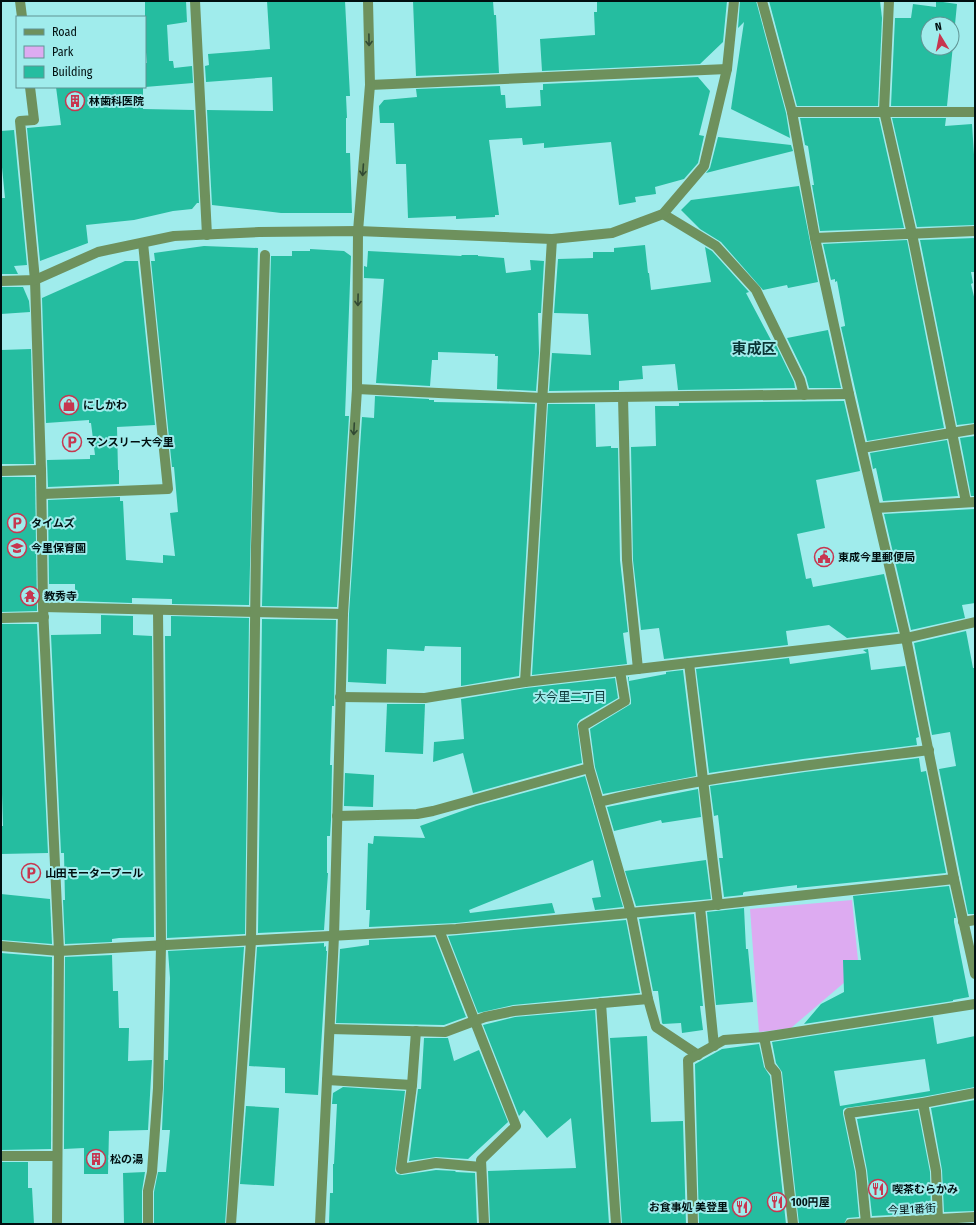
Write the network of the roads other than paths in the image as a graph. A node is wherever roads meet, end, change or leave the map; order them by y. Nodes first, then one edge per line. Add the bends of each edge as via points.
1 (20, 1) edge
2 (196, 1) edge
3 (368, 1) edge
4 (734, 1) edge
5 (762, 1) edge
6 (888, 1) edge
7 (22, 16) edge
8 (727, 69) junction
9 (370, 85) junction
10 (30, 88) edge
11 (884, 111) junction
12 (792, 112) junction
13 (975, 112) edge
14 (663, 214) junction
15 (975, 231) edge
16 (358, 232) junction
17 (912, 234) junction
18 (207, 235) junction
19 (815, 238) junction
20 (552, 239) junction
21 (143, 243) junction
22 (265, 255) dead end
23 (35, 280) junction
24 (1, 281) edge
25 (357, 389) junction
26 (849, 394) junction
27 (804, 395) junction
28 (623, 397) junction
29 (542, 398) junction
30 (975, 429) edge
31 (952, 433) junction
32 (862, 448) junction
33 (41, 470) junction
34 (1, 471) edge
35 (42, 494) junction
36 (970, 502) edge
37 (876, 508) junction
38 (158, 610) junction
39 (44, 612) junction
40 (255, 612) junction
41 (343, 614) junction
42 (1, 618) edge
43 (975, 622) edge
44 (906, 638) junction
45 (689, 663) junction
46 (638, 669) junction
47 (620, 671) junction
48 (525, 682) junction
49 (340, 698) junction
50 (929, 750) junction
51 (589, 768) junction
52 (703, 780) junction
53 (599, 802) junction
54 (337, 816) junction
55 (954, 879) junction
56 (718, 905) junction
57 (700, 907) junction
58 (631, 913) junction
59 (975, 920) edge
60 (964, 922) junction
61 (439, 930) junction
62 (334, 936) junction
63 (251, 941) junction
64 (1, 946) edge
65 (160, 946) junction
66 (59, 952) junction
67 (975, 974) edge
68 (648, 999) junction
69 (601, 1003) junction
70 (975, 1004) edge
71 (475, 1021) junction
72 (330, 1029) junction
73 (416, 1031) junction
74 (764, 1037) junction
75 (714, 1046) junction
76 (698, 1055) junction
77 (327, 1080) junction
78 (412, 1085) junction
79 (975, 1093) edge
80 (923, 1104) junction
81 (1, 1156) edge
82 (57, 1156) junction
83 (481, 1167) junction
84 (975, 1217) edge
85 (938, 1220) junction
86 (866, 1223) edge
87 (56, 1224) edge
88 (148, 1224) edge
89 (231, 1224) edge
90 (320, 1224) edge
91 (484, 1224) edge
92 (616, 1224) edge
93 (693, 1224) edge
94 (793, 1224) edge
95 (850, 1224) edge

1 - 7 street
2 - 18 street
3 -> 9 street
4 - 8 street
5 - 12 street
6 - 11 street
8 - 9 street
8 - 14 street via 704,166
9 -> 16 street
10 - 23 street via 34,120 20,121
11 - 12 street
11 - 13 street
11 - 17 street
12 - 19 street
14 - 20 street via 612,233
14 - 27 street via 716,246 756,290 800,380
15 - 17 street
16 - 18 street
16 - 20 street
16 -> 25 street
17 - 19 street
17 - 31 street
18 - 21 street via 174,236
19 - 26 street
20 - 29 street
21 - 23 street via 98,252
21 - 35 street via 168,489
22 - 40 street
23 - 24 street
23 - 33 street
25 - 29 street
25 -> 41 street
26 - 27 street
26 - 32 street
27 - 28 street
28 - 29 street
28 - 46 street via 627,560
29 - 48 street
30 - 31 street
31 - 32 street
31 - 36 street
32 - 37 street
33 - 34 street
33 - 35 street
35 - 39 street
36 - 37 street
37 - 44 street
38 - 39 street
38 - 40 street
38 - 65 street
39 - 42 street
39 - 66 street
40 - 41 street
40 - 63 street
41 - 49 street
43 - 44 street
44 - 45 street
44 - 50 street
45 - 46 street
45 - 52 street
46 - 47 street
47 - 48 street
47 - 51 street via 625,700 583,726
48 - 49 street via 425,698
49 - 54 street
50 - 52 street
50 - 55 street
51 - 53 street
51 - 54 street via 417,814
52 - 53 street
52 - 56 street
53 - 58 street
54 - 62 street
55 - 56 street
55 - 60 street
56 - 57 street
57 - 58 street
57 - 75 street
58 - 61 street
58 - 68 street
59 - 60 street
60 - 67 street
61 - 62 street
61 - 71 street
62 - 63 street
62 - 72 street
63 - 65 street
63 - 89 street
64 - 66 street
65 - 66 street
65 - 88 street via 158,1088 152,1172 148,1191
66 - 82 street
68 - 69 street
68 - 76 street via 656,1027
69 - 71 street via 514,1011
69 - 92 street
70 - 74 street
71 - 73 street via 445,1032
71 - 83 street via 516,1126 481,1160
72 - 73 street
72 - 77 street
73 - 78 street
74 - 75 street via 724,1040
74 - 94 street via 770,1066 776,1073
75 - 76 street
76 - 93 street via 688,1060
77 - 78 street
77 - 90 street
78 - 83 street via 401,1169 436,1163
79 - 80 street
80 - 85 street via 936,1171
80 - 86 street via 849,1113 861,1171
81 - 82 street
82 - 87 street
83 - 91 street
84 - 85 street, 今里1番街
85 - 86 street, 今里1番街
86 - 95 street, 今里1番街

